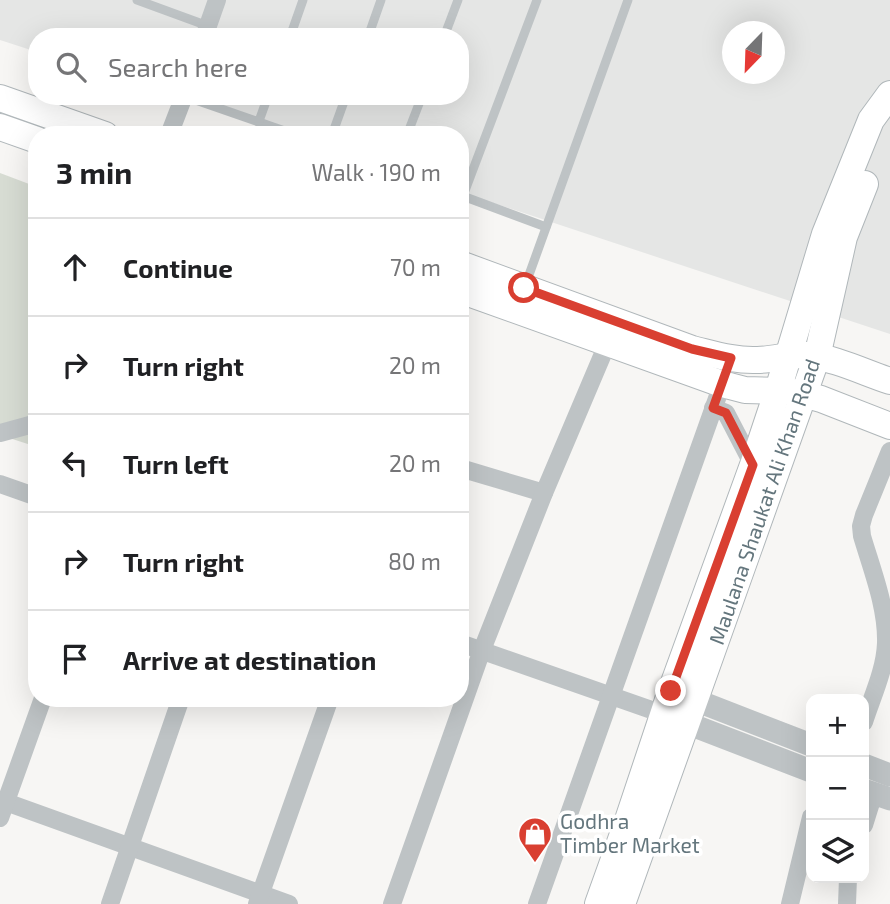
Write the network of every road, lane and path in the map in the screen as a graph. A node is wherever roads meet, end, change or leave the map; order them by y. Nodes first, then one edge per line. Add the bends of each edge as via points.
1 (137, 0) edge
2 (217, 0) edge
3 (303, 0) edge
4 (381, 0) edge
5 (458, 0) edge
6 (537, 0) edge
7 (628, 0) edge
8 (199, 28) edge
9 (207, 28) edge
10 (293, 28) edge
11 (371, 28) edge
12 (447, 28) edge
13 (890, 95) edge
14 (0, 97) edge
15 (181, 105) edge
16 (211, 105) edge
17 (265, 105) edge
18 (343, 105) edge
19 (419, 105) edge
20 (259, 121) junction
21 (80, 126) edge
22 (172, 126) edge
23 (272, 126) edge
24 (335, 126) edge
25 (410, 126) edge
26 (0, 127) edge
27 (28, 138) edge
28 (469, 175) edge
29 (469, 199) edge
30 (546, 227) junction
31 (469, 267) edge
32 (524, 288) junction
33 (469, 293) edge
34 (608, 342) junction
35 (788, 355) junction
36 (817, 357) junction
37 (731, 358) junction
38 (890, 381) edge
39 (790, 392) junction
40 (718, 396) junction
41 (28, 425) edge
42 (890, 426) edge
43 (0, 433) edge
44 (890, 452) edge
45 (753, 465) junction
46 (469, 471) edge
47 (0, 484) edge
48 (544, 493) junction
49 (28, 494) edge
50 (469, 646) edge
51 (482, 650) junction
52 (469, 687) edge
53 (610, 696) junction
54 (40, 707) edge
55 (178, 707) edge
56 (327, 707) edge
57 (462, 707) edge
58 (679, 707) junction
59 (869, 708) edge
60 (806, 744) edge
61 (869, 767) edge
62 (806, 769) edge
63 (890, 775) edge
64 (876, 794) edge
65 (2, 807) edge
66 (810, 820) edge
67 (866, 820) edge
68 (130, 847) junction
69 (848, 883) edge
70 (259, 899) edge
71 (110, 904) edge
72 (289, 904) edge
73 (392, 904) edge
74 (537, 904) edge
75 (598, 904) edge
76 (622, 904) edge
77 (790, 904) edge
78 (847, 904) edge

1 - 8 lane
2 - 9 street
3 - 10 lane
4 - 11 lane
5 - 12 lane
6 - 28 lane
7 - 30 lane
13 - 35 main road, Maulana Shaukat Ali Khan Road via 870,120 825,234
13 - 36 main road, Maulana Shaukat Ali Khan Road via 886,128 844,237
14 - 21 main road
15 - 22 street
16 - 20 lane
17 - 20 lane
18 - 24 lane
19 - 25 lane
20 - 23 lane
26 - 27 main road
29 - 30 lane
30 - 32 lane
31 - 32 main road
32 - 37 main road via 692,349
33 - 34 main road
34 - 40 main road
34 - 48 street
35 - 36 main road
35 - 37 main road via 769,360
35 - 39 main road, Maulana Shaukat Ali Khan Road
36 - 38 main road
36 - 39 main road, Maulana Shaukat Ali Khan Road
37 - 40 street
39 - 40 main road via 745,390
39 - 42 main road
39 - 45 main road, Maulana Shaukat Ali Khan Road
39 - 58 main road, Maulana Shaukat Ali Khan Road
40 - 45 street
40 - 53 street
41 - 43 street
44 - 59 street via 861,526 881,601 886,644
45 - 58 main road, Maulana Shaukat Ali Khan Road
46 - 48 street
47 - 49 street
48 - 51 street
50 - 51 street
51 - 52 street
51 - 53 street
53 - 58 street
53 - 74 street
54 - 65 street
55 - 68 street
56 - 70 street
57 - 73 street
58 - 60 street
58 - 62 street
58 - 75 main road, Maulana Shaukat Ali Khan Road via 627,823
58 - 76 main road, Maulana Shaukat Ali Khan Road
61 - 63 street
64 - 67 street
65 - 68 street
66 - 77 street
68 - 70 street
68 - 71 street
69 - 78 street
70 - 72 street

